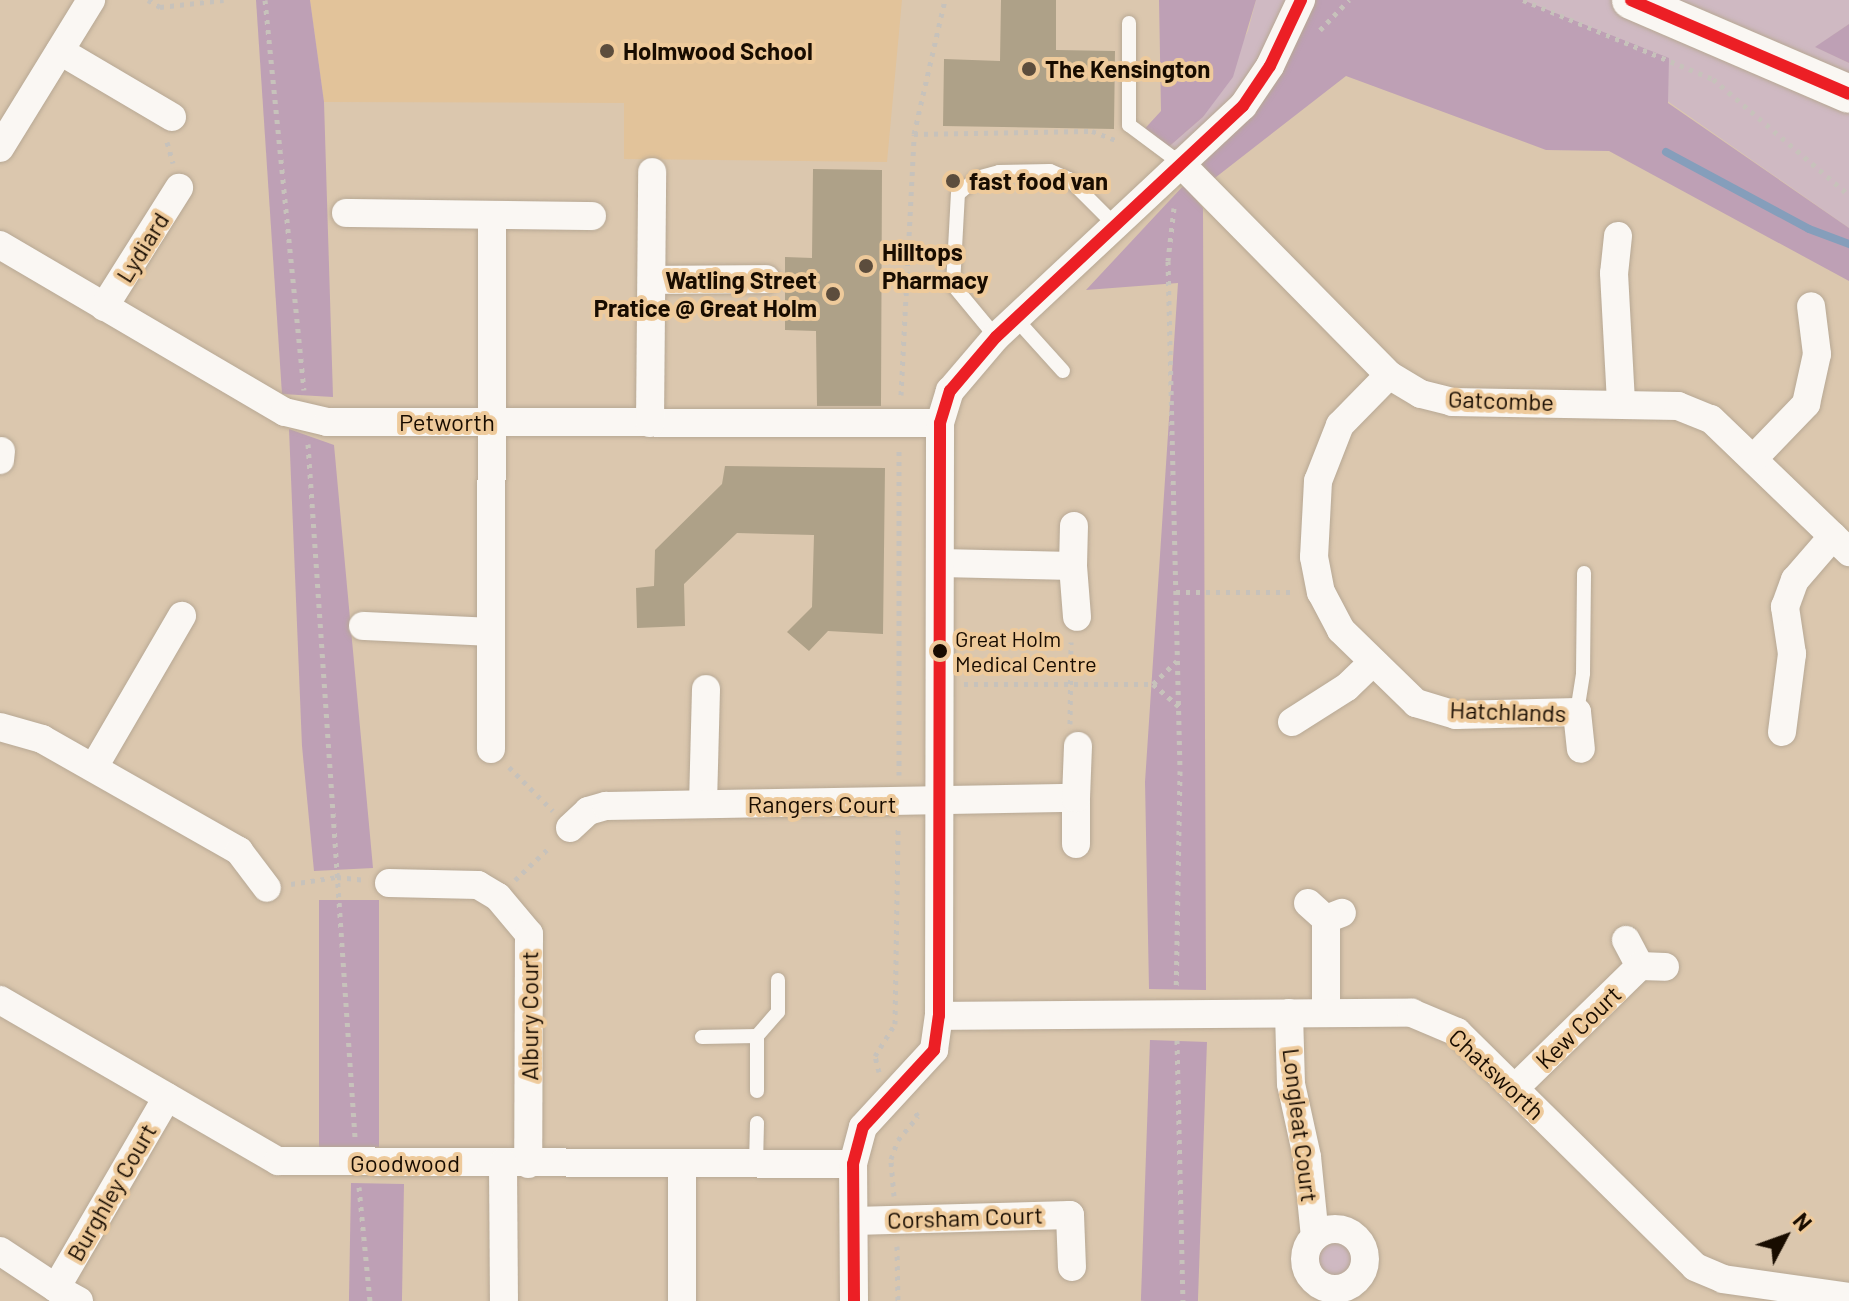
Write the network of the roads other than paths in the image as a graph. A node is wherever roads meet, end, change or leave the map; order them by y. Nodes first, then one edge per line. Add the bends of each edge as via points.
1 (91, 0) edge
2 (1301, 0) edge
3 (1631, 0) edge
4 (1129, 23) dead end
5 (60, 51) junction
6 (1849, 94) edge
7 (165, 114) road end
8 (0, 148) edge
9 (1180, 163) junction
10 (652, 172) dead end
11 (179, 188) road end
12 (346, 213) dead end
13 (492, 215) junction
14 (592, 216) dead end
15 (1114, 224) junction
16 (1618, 236) dead end
17 (0, 245) edge
18 (766, 279) dead end
19 (653, 280) junction
20 (1811, 306) dead end
21 (104, 307) junction
22 (1006, 328) junction
23 (1063, 371) dead end
24 (1389, 375) junction
25 (1621, 403) junction
26 (491, 421) junction
27 (650, 423) junction
28 (940, 423) junction
29 (1, 451) edge
30 (1755, 457) junction
31 (0, 460) edge
32 (1074, 526) dead end
33 (1841, 544) edge
34 (940, 563) junction
35 (1073, 566) junction
36 (1584, 573) dead end
37 (182, 616) dead end
38 (1077, 617) road end
39 (363, 626) dead end
40 (489, 632) junction
41 (1373, 662) junction
42 (706, 689) dead end
43 (1577, 712) junction
44 (1292, 722) dead end
45 (0, 727) edge
46 (1782, 732) dead end
47 (1078, 746) road end
48 (491, 749) road end
49 (1581, 749) dead end
50 (94, 767) junction
51 (1076, 798) junction
52 (941, 803) junction
53 (703, 804) junction
54 (570, 828) road end
55 (1076, 844) dead end
56 (389, 883) road end
57 (267, 888) road end
58 (1325, 912) dead end
59 (1626, 940) dead end
60 (778, 980) dead end
61 (0, 1000) edge
62 (1289, 1013) junction
63 (1326, 1013) junction
64 (939, 1016) junction
65 (757, 1036) junction
66 (702, 1037) dead end
67 (1515, 1088) junction
68 (757, 1091) dead end
69 (167, 1097) junction
70 (757, 1123) dead end
71 (516, 1163) junction
72 (682, 1163) junction
73 (756, 1164) junction
74 (853, 1164) junction
75 (854, 1221) junction
76 (1315, 1237) dead end
77 (0, 1251) edge
78 (1072, 1267) dead end
79 (67, 1294) edge
80 (1849, 1297) edge
81 (504, 1301) edge
82 (682, 1301) edge
83 (854, 1301) edge

1 - 5 street
2 - 9 street via 1270,66 1243,106
3 - 6 street
4 - 9 lane via 1129,125
5 - 7 street
5 - 8 street
9 - 15 street
9 - 24 street, Gatcombe
10 - 19 street
11 - 21 street, Lydiard
12 - 13 street
13 - 14 street
13 - 26 street
15 - 22 street
15 - 22 lane via 1069,179 1050,171 999,172 977,178 958,194 953,285
16 - 25 street via 1614,273
17 - 21 street, Petworth
18 - 19 street
19 - 27 street
20 - 30 street via 1817,354 1806,404
21 - 26 street, Petworth via 285,412 327,422
22 - 23 lane
22 - 28 street via 950,391
24 - 25 street, Gatcombe via 1421,394 1452,402
24 - 41 street, Hatchlands via 1340,425 1318,481 1314,557 1321,592 1341,630
25 - 30 street, Gatcombe via 1678,406 1700,415
26 - 27 street, Petworth
26 - 40 street
27 - 28 street, Petworth
28 - 34 street
29 - 31 street
30 - 33 street, Gatcombe
32 - 35 street
33 - 46 street via 1795,580 1785,607 1792,654
34 - 35 street
34 - 52 street
35 - 38 street
36 - 43 lane via 1583,673
37 - 50 street
39 - 40 street
40 - 48 street
41 - 43 street, Hatchlands via 1416,703 1456,715
41 - 44 street via 1347,687
42 - 53 street
43 - 49 street, Hatchlands
45 - 50 street via 42,739
47 - 51 street
50 - 57 street via 239,851
51 - 52 street, Rangers Court
51 - 55 street
52 - 53 street, Rangers Court
52 - 64 street
53 - 54 street, Rangers Court via 606,806 588,811
56 - 71 street, Albury Court via 478,885 498,897 529,934
58 - 63 street
59 - 67 street, Kew Court via 1652,966
60 - 65 lane via 778,1012
61 - 69 street, Goodwood
62 - 63 street, Chatsworth
62 - 64 street, Chatsworth
62 - 76 street, Longleat Court via 1291,1084 1307,1157
63 - 67 street, Chatsworth via 1412,1013 1437,1022 1457,1032
64 - 74 street via 934,1050 863,1127
65 - 66 lane
65 - 68 lane
67 - 80 street, Chatsworth via 1695,1267 1723,1279
69 - 71 street, Goodwood via 278,1161
69 - 79 street, Burghley Court
70 - 73 lane
71 - 72 street, Goodwood
71 - 81 street, Albury Court
72 - 73 street, Goodwood
72 - 82 street
73 - 74 street, Goodwood
74 - 75 street
75 - 78 street, Corsham Court via 1070,1215
75 - 83 street
77 - 79 street, Burghley Court

